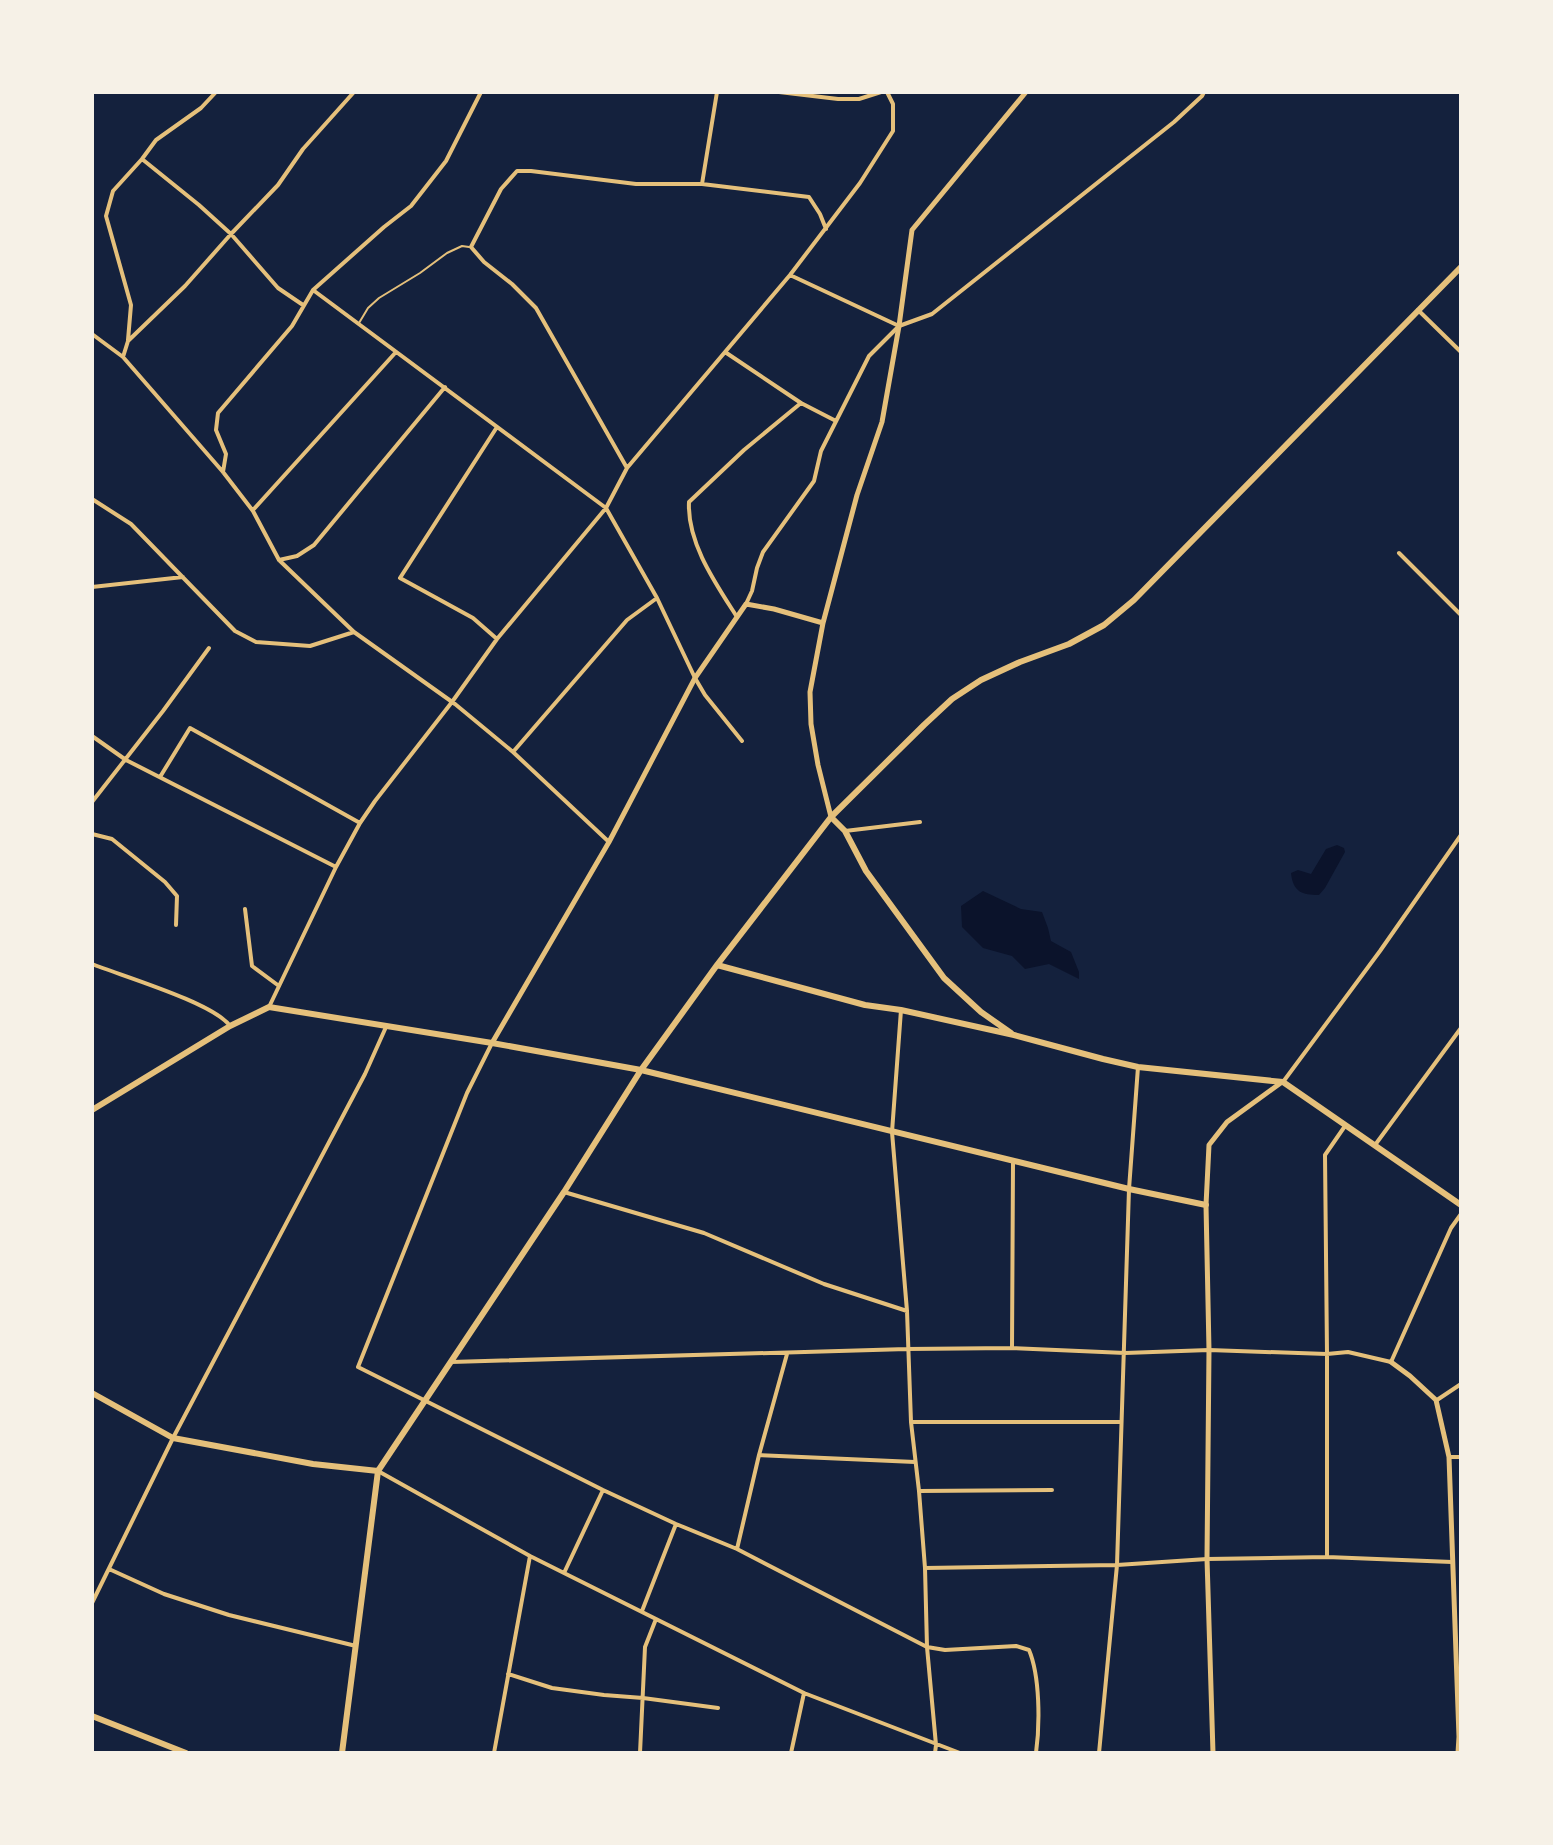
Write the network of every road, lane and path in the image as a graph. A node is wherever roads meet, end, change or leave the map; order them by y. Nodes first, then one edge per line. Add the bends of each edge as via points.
1 (216, 92) edge
2 (354, 92) edge
3 (481, 92) edge
4 (717, 92) edge
5 (779, 92) edge
6 (839, 92) edge
7 (884, 92) edge
8 (1026, 92) edge
9 (1204, 92) edge
10 (838, 99) junction
11 (142, 159) junction
12 (702, 184) junction
13 (826, 229) junction
14 (231, 234) junction
15 (471, 247) junction
16 (1461, 267) edge
17 (790, 275) junction
18 (313, 290) junction
19 (303, 305) junction
20 (1418, 310) junction
21 (359, 324) junction
22 (899, 326) junction
23 (92, 334) edge
24 (128, 341) junction
25 (396, 352) junction
26 (725, 352) junction
27 (1461, 352) edge
28 (123, 357) junction
29 (445, 387) junction
30 (801, 403) junction
31 (836, 421) junction
32 (497, 427) junction
33 (627, 468) junction
34 (223, 472) junction
35 (92, 499) edge
36 (606, 508) junction
37 (253, 511) junction
38 (1399, 553) dead end
39 (279, 560) junction
40 (183, 577) junction
41 (92, 587) edge
42 (657, 598) junction
43 (746, 604) junction
44 (1461, 615) edge
45 (737, 617) junction
46 (823, 623) junction
47 (354, 632) junction
48 (497, 639) junction
49 (209, 648) dead end
50 (695, 678) junction
51 (452, 702) junction
52 (92, 736) edge
53 (742, 741) dead end
54 (513, 752) junction
55 (126, 760) junction
56 (160, 777) junction
57 (92, 802) edge
58 (831, 817) junction
59 (920, 822) dead end
60 (360, 823) junction
61 (845, 831) junction
62 (92, 834) edge
63 (1461, 835) edge
64 (609, 842) junction
65 (336, 867) junction
66 (245, 909) dead end
67 (176, 925) dead end
68 (92, 964) edge
69 (717, 965) junction
70 (279, 986) junction
71 (269, 1007) junction
72 (901, 1010) junction
73 (230, 1026) junction
74 (386, 1027) junction
75 (1461, 1028) edge
76 (1014, 1035) junction
77 (492, 1043) junction
78 (1138, 1067) junction
79 (641, 1070) junction
80 (1283, 1082) junction
81 (92, 1110) edge
82 (1345, 1125) junction
83 (892, 1132) junction
84 (1375, 1145) junction
85 (1013, 1160) junction
86 (1129, 1189) junction
87 (564, 1192) junction
88 (1206, 1205) junction
89 (1461, 1205) edge
90 (1461, 1214) edge
91 (907, 1311) junction
92 (1012, 1348) junction
93 (907, 1349) junction
94 (1209, 1350) junction
95 (1125, 1353) junction
96 (787, 1354) junction
97 (1327, 1354) junction
98 (451, 1362) junction
99 (1391, 1362) junction
100 (1461, 1384) edge
101 (92, 1393) edge
102 (425, 1400) junction
103 (1436, 1400) junction
104 (911, 1422) junction
105 (1121, 1422) junction
106 (173, 1438) junction
107 (759, 1455) junction
108 (1449, 1457) junction
109 (1461, 1457) edge
110 (915, 1462) junction
111 (378, 1471) junction
112 (603, 1490) junction
113 (1052, 1490) dead end
114 (919, 1491) junction
115 (676, 1524) junction
116 (737, 1549) junction
117 (530, 1556) junction
118 (1327, 1557) junction
119 (1207, 1559) junction
120 (1452, 1562) junction
121 (1117, 1565) junction
122 (925, 1568) junction
123 (109, 1569) junction
124 (564, 1573) junction
125 (92, 1603) edge
126 (642, 1611) junction
127 (656, 1619) junction
128 (356, 1646) junction
129 (927, 1647) junction
130 (508, 1674) junction
131 (804, 1693) junction
132 (643, 1698) junction
133 (718, 1708) dead end
134 (92, 1716) edge
135 (936, 1745) junction
136 (186, 1753) edge
137 (342, 1753) edge
138 (494, 1753) edge
139 (640, 1753) edge
140 (791, 1753) edge
141 (935, 1753) edge
142 (960, 1753) edge
143 (1036, 1753) edge
144 (1099, 1753) edge
145 (1213, 1753) edge
146 (1458, 1753) edge

1 - 11 street via 156,140
2 - 14 street
3 - 18 street via 446,161 411,206
4 - 12 street
5 - 10 street
6 - 10 street
7 - 10 street
7 - 13 street via 893,104 893,131
8 - 22 street via 912,230
9 - 22 street via 1174,122 932,314
11 - 14 street
11 - 24 street via 113,191 106,216 131,305
12 - 13 street via 809,197
12 - 15 street via 636,184 517,171 501,189
13 - 17 street
14 - 19 street via 278,288
14 - 24 street
15 - 21 lane via 447,253 379,298
15 - 33 street via 536,308
16 - 20 main road
17 - 22 street
17 - 26 street
18 - 19 street
18 - 21 street
19 - 34 street via 292,326 218,413 216,430 226,454
20 - 27 street
20 - 58 main road via 1134,600 1104,625 981,680 952,699
21 - 25 street
22 - 31 street via 869,356
22 - 46 street via 882,422
23 - 28 street
24 - 28 street
25 - 29 street
25 - 37 street
26 - 30 street
26 - 33 street
28 - 34 street
29 - 32 street
29 - 39 street via 314,545
30 - 31 street
30 - 45 street via 689,502 688,519 708,571
31 - 43 street via 814,481 763,552
32 - 36 street
32 - 48 street via 400,578 473,618
33 - 36 street
34 - 37 street
35 - 40 street via 131,524
36 - 42 street
36 - 48 street
37 - 39 street
38 - 44 street
39 - 47 street
40 - 41 street
40 - 47 street via 235,631 256,642 310,646
42 - 50 street
42 - 54 street via 627,620
43 - 45 street
43 - 46 street
45 - 50 street
46 - 58 street via 810,692 811,724
47 - 51 street
48 - 51 street
49 - 55 street
50 - 53 street
50 - 64 street
51 - 54 street
51 - 60 street
52 - 55 street
54 - 64 street
55 - 56 street
55 - 57 street
56 - 60 street via 190,728
56 - 65 street
58 - 61 main road
58 - 69 main road
59 - 61 street
60 - 65 street
61 - 76 main road via 866,871 944,978
62 - 67 street via 112,839 165,882 177,896
63 - 80 street
64 - 77 street
65 - 70 street
66 - 70 street via 252,966
68 - 73 street via 188,999
69 - 72 main road
69 - 79 main road
70 - 71 street
71 - 73 main road
71 - 74 main road
72 - 76 main road
72 - 83 street
73 - 81 main road
74 - 77 main road
74 - 106 street
75 - 84 street
76 - 78 main road
77 - 79 main road
77 - 102 street via 358,1367
78 - 80 main road
78 - 86 street
79 - 83 main road
79 - 87 main road
80 - 82 main road
80 - 88 street via 1227,1122 1209,1145
82 - 84 main road
82 - 97 street via 1325,1155
83 - 85 main road
83 - 91 street
84 - 89 main road
85 - 86 main road
85 - 92 street
86 - 88 main road
86 - 95 street
87 - 91 street via 704,1233 824,1284
87 - 98 main road
88 - 94 street
90 - 99 street
91 - 93 street
92 - 93 street
92 - 95 street
93 - 96 street
93 - 104 street
94 - 95 street
94 - 97 street
94 - 119 street
95 - 105 street
96 - 98 street
96 - 107 street
97 - 99 street via 1348,1352
97 - 118 street
98 - 102 main road
99 - 103 street
100 - 103 street
101 - 106 main road
102 - 111 main road
102 - 112 street
103 - 108 street
104 - 105 street
104 - 110 street
105 - 121 street
106 - 111 main road
106 - 123 street
107 - 110 street
107 - 116 street
108 - 109 street
108 - 120 street
110 - 114 street
111 - 117 street
111 - 128 main road
112 - 115 street
112 - 124 street
113 - 114 street
114 - 122 street
115 - 116 street
115 - 126 street
116 - 129 street
117 - 124 street
117 - 130 street
118 - 119 street
118 - 120 street
119 - 121 street
119 - 145 street
120 - 146 street
121 - 122 street
121 - 144 street
122 - 129 street
123 - 125 street
123 - 128 street via 216,1611
124 - 126 street
126 - 127 street
127 - 131 street
127 - 132 street via 645,1647
128 - 137 main road
129 - 135 street
129 - 143 street via 1029,1650 1035,1665
130 - 132 street via 552,1688
130 - 138 street
131 - 135 street
131 - 140 street
132 - 133 street
132 - 139 street
134 - 136 main road
135 - 141 street
135 - 142 street

